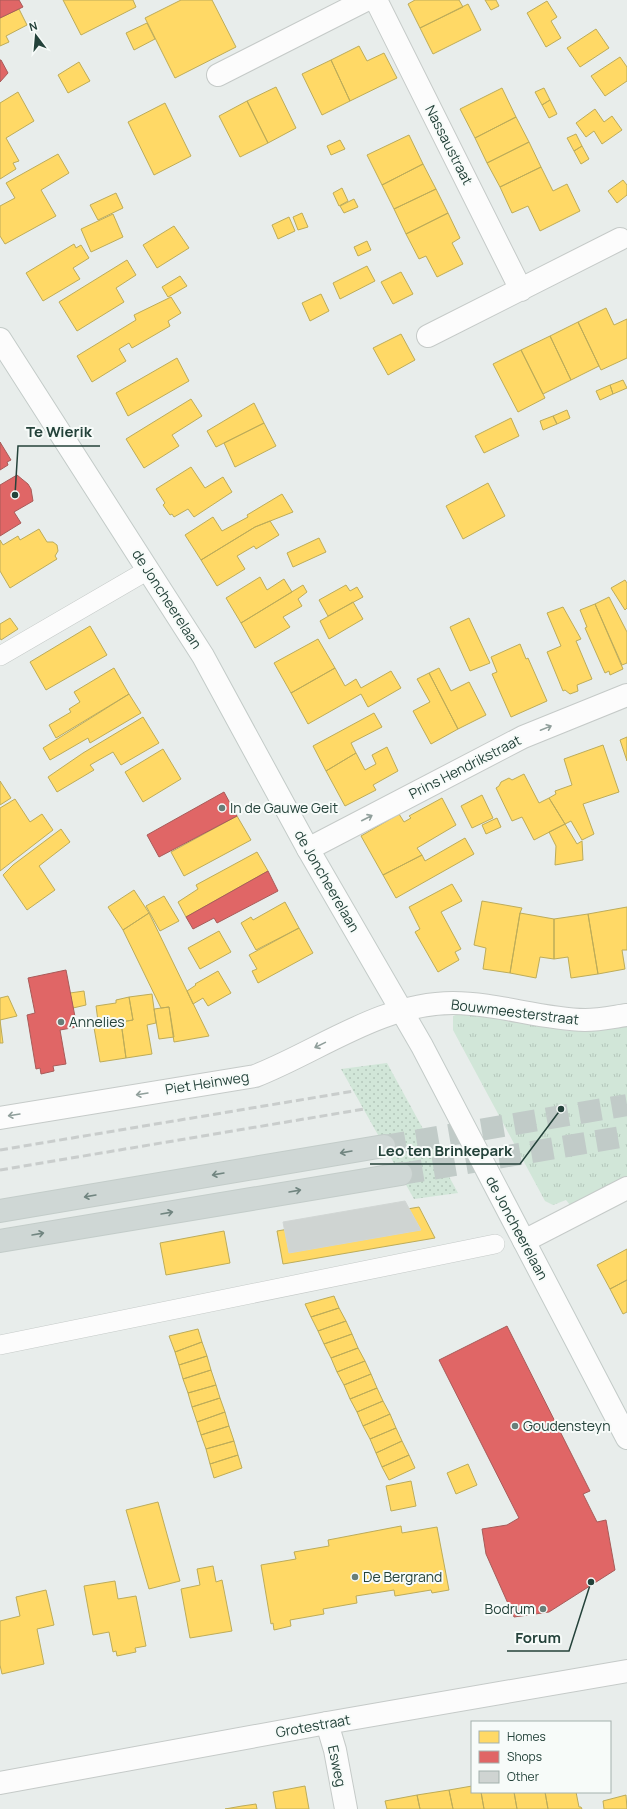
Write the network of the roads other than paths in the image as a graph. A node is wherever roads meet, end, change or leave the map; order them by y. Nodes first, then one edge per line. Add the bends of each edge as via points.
1 (366, 0) edge
2 (376, 0) edge
3 (218, 75) dead end
4 (620, 239) dead end
5 (521, 290) junction
6 (428, 336) dead end
7 (0, 339) edge
8 (148, 570) junction
9 (0, 656) edge
10 (627, 695) edge
11 (308, 849) junction
12 (403, 1010) junction
13 (627, 1015) edge
14 (0, 1118) edge
15 (384, 1146) tunnel mouth
16 (401, 1174) tunnel mouth
17 (627, 1188) edge
18 (0, 1211) edge
19 (0, 1241) edge
20 (524, 1241) junction
21 (496, 1244) dead end
22 (0, 1345) edge
23 (627, 1438) edge
24 (627, 1671) edge
25 (327, 1723) junction
26 (0, 1783) edge
27 (346, 1809) edge

1 - 3 street
2 - 5 street, Nassaustraat
4 - 5 street
5 - 6 street
7 - 8 street, de Joncheerelaan
8 - 9 lane
8 - 11 street, de Joncheerelaan via 202,656
11 -> 10 street, Prins Hendrikstraat via 523,737
11 - 12 street, de Joncheerelaan
12 - 13 street, Bouwmeesterstraat via 451,1003 475,1004 579,1020
12 -> 14 street, Piet Heinweg via 355,1028 255,1076
12 - 20 street, de Joncheerelaan
15 -> 18 main road
19 -> 16 main road
17 - 20 street
20 - 23 street, de Joncheerelaan
21 - 22 lane
24 - 25 street, Grotestraat
25 - 26 street, Grotestraat
25 - 27 street, Esweg

